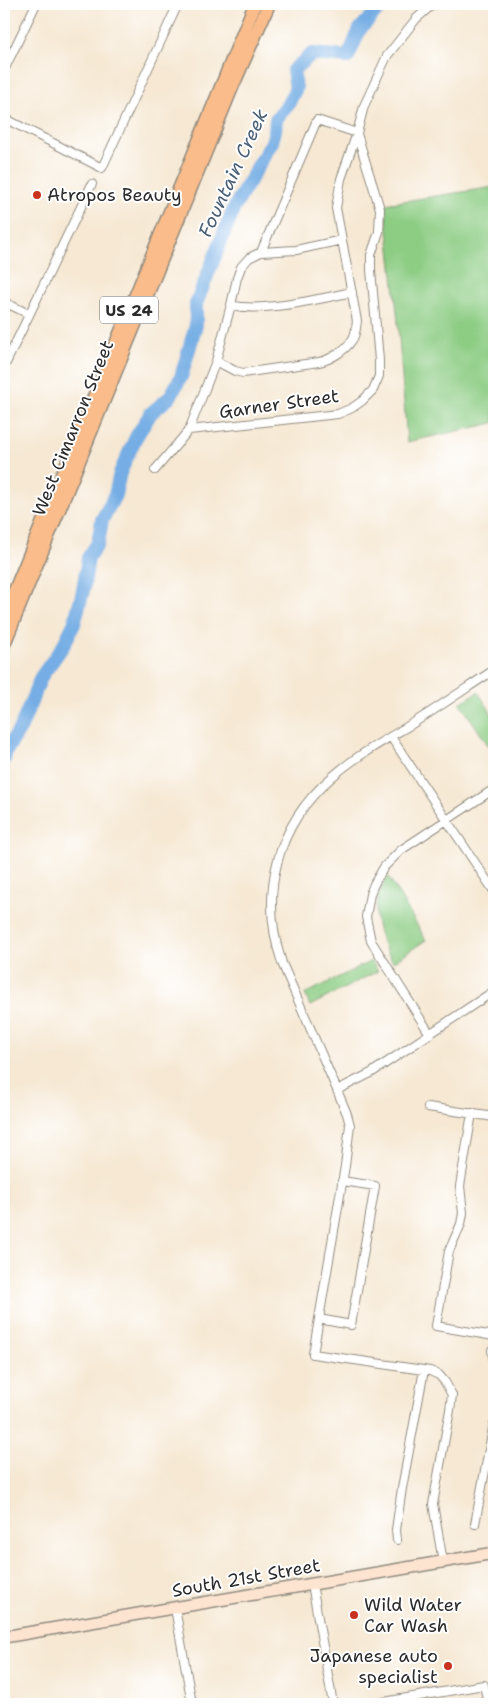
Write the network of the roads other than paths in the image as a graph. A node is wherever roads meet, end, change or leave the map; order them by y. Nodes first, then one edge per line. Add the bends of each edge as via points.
1 (36, 4) edge
2 (178, 4) edge
3 (255, 4) edge
4 (269, 4) edge
5 (433, 4) edge
6 (4, 70) edge
7 (4, 118) edge
8 (357, 133) junction
9 (92, 184) dead end
10 (342, 240) junction
11 (261, 252) junction
12 (352, 292) junction
13 (4, 302) edge
14 (231, 305) junction
15 (29, 314) junction
16 (216, 361) junction
17 (4, 366) edge
18 (189, 430) junction
19 (155, 470) dead end
20 (16, 588) junction
21 (4, 611) edge
22 (4, 617) edge
23 (4, 644) edge
24 (494, 670) edge
25 (392, 736) junction
26 (494, 789) edge
27 (447, 820) junction
28 (494, 890) edge
29 (494, 991) edge
30 (430, 1034) junction
31 (337, 1090) junction
32 (428, 1107) dead end
33 (472, 1113) junction
34 (494, 1117) edge
35 (342, 1181) junction
36 (319, 1319) junction
37 (494, 1336) edge
38 (494, 1348) edge
39 (494, 1362) edge
40 (424, 1370) junction
41 (494, 1423) edge
42 (475, 1524) dead end
43 (397, 1540) dead end
44 (494, 1553) edge
45 (443, 1562) junction
46 (312, 1584) junction
47 (175, 1608) junction
48 (4, 1637) edge
49 (192, 1704) edge
50 (333, 1704) edge
51 (372, 1704) edge
52 (488, 1704) edge

1 - 6 street
2 - 7 street via 102,168
3 - 20 highway, West Cimarron Street / US 24
4 - 23 highway, West Cimarron Street / US 24
5 - 8 street via 416,18 387,56 364,106
8 - 10 street via 341,179 336,208
8 - 11 street via 317,120
8 - 18 street, Garner Street via 380,209 380,232 371,255 379,360 379,376 373,390 352,408 338,414
9 - 15 street
10 - 11 street via 296,250
10 - 12 street
11 - 14 street, Garner Street via 241,267
12 - 14 street via 256,307
12 - 16 street via 357,321 355,335 352,342 328,360 243,373
13 - 15 street
14 - 16 street, Garner Street
15 - 17 street
16 - 18 street, Garner Street
18 - 19 street, Garner Street
20 - 21 highway
20 - 22 highway, West Cimarron Street / US 24
24 - 25 street
25 - 27 street
25 - 31 street via 333,776 310,799 288,830 277,864 271,905 276,946
26 - 27 street
27 - 28 street
27 - 30 street via 401,850 384,867 370,894 366,917 371,942
29 - 30 street
30 - 31 street via 371,1073
31 - 35 street via 350,1125
32 - 33 street
33 - 34 street
33 - 37 street via 460,1186 463,1213 449,1251 436,1326
35 - 36 street
35 - 36 street via 375,1186 351,1325
36 - 40 street via 313,1354
38 - 39 street
40 - 43 street via 402,1488
40 - 45 street via 440,1376 452,1394 433,1504
41 - 42 street
44 - 45 main road, South 21st Street
45 - 46 main road, South 21st Street
46 - 47 main road, South 21st Street
46 - 50 street
47 - 48 main road, South 21st Street
47 - 49 street
51 - 52 street via 484,1685

